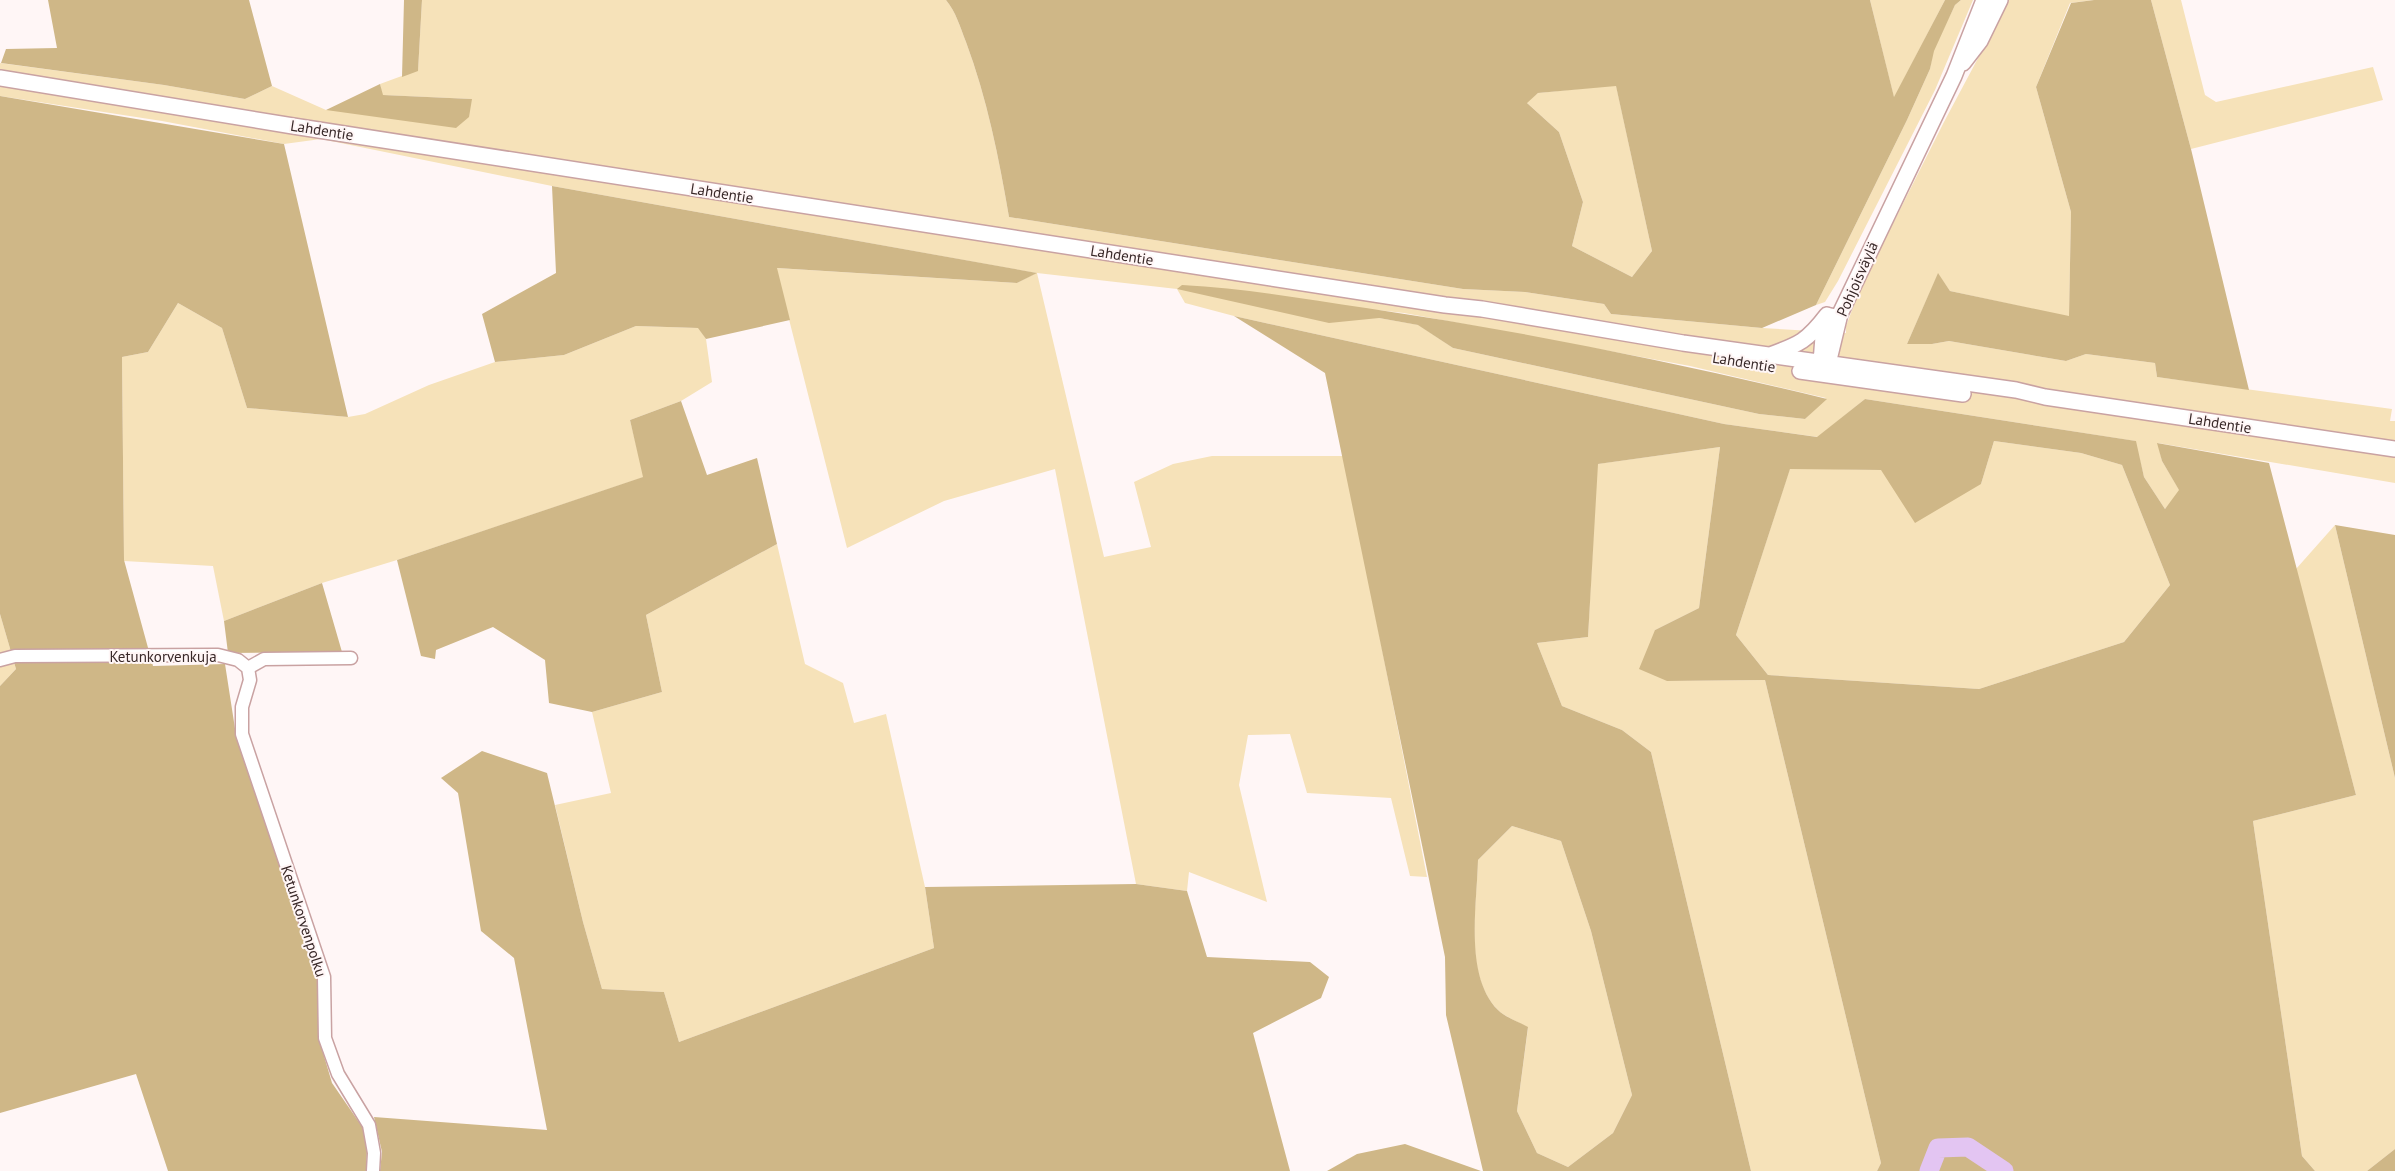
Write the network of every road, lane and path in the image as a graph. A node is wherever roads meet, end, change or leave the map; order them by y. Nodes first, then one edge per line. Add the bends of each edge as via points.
1 (1984, 0) edge
2 (2000, 0) edge
3 (1954, 76) junction
4 (0, 78) edge
5 (1906, 173) junction
6 (1836, 303) junction
7 (1445, 305) junction
8 (1768, 356) junction
9 (1824, 367) junction
10 (2395, 450) edge
11 (351, 658) dead end
12 (0, 660) edge
13 (248, 668) junction
14 (373, 1171) edge

1 - 3 main road, Pohjoisväylä
2 - 3 main road, Pohjoisväylä via 1980,41
3 - 5 main road, Pohjoisväylä
4 - 7 main road, Lahdentie
5 - 6 main road, Pohjoisväylä
5 - 9 main road, Pohjoisväylä via 1840,314
6 - 8 main road, Pohjoisväylä via 1806,340
6 - 9 main road, Pohjoisväylä via 1823,337
7 - 8 main road, Lahdentie
7 - 9 main road, Lahdentie via 1482,317
8 - 9 main road, Lahdentie
9 - 10 main road, Lahdentie via 2016,390
11 - 13 street via 264,659
12 - 13 street, Ketunkorvenkuja via 15,656 218,655 238,660
13 - 14 street, Ketunkorvenpolku via 250,680 242,707 242,734 324,977 326,1038 338,1074 369,1125 374,1153

